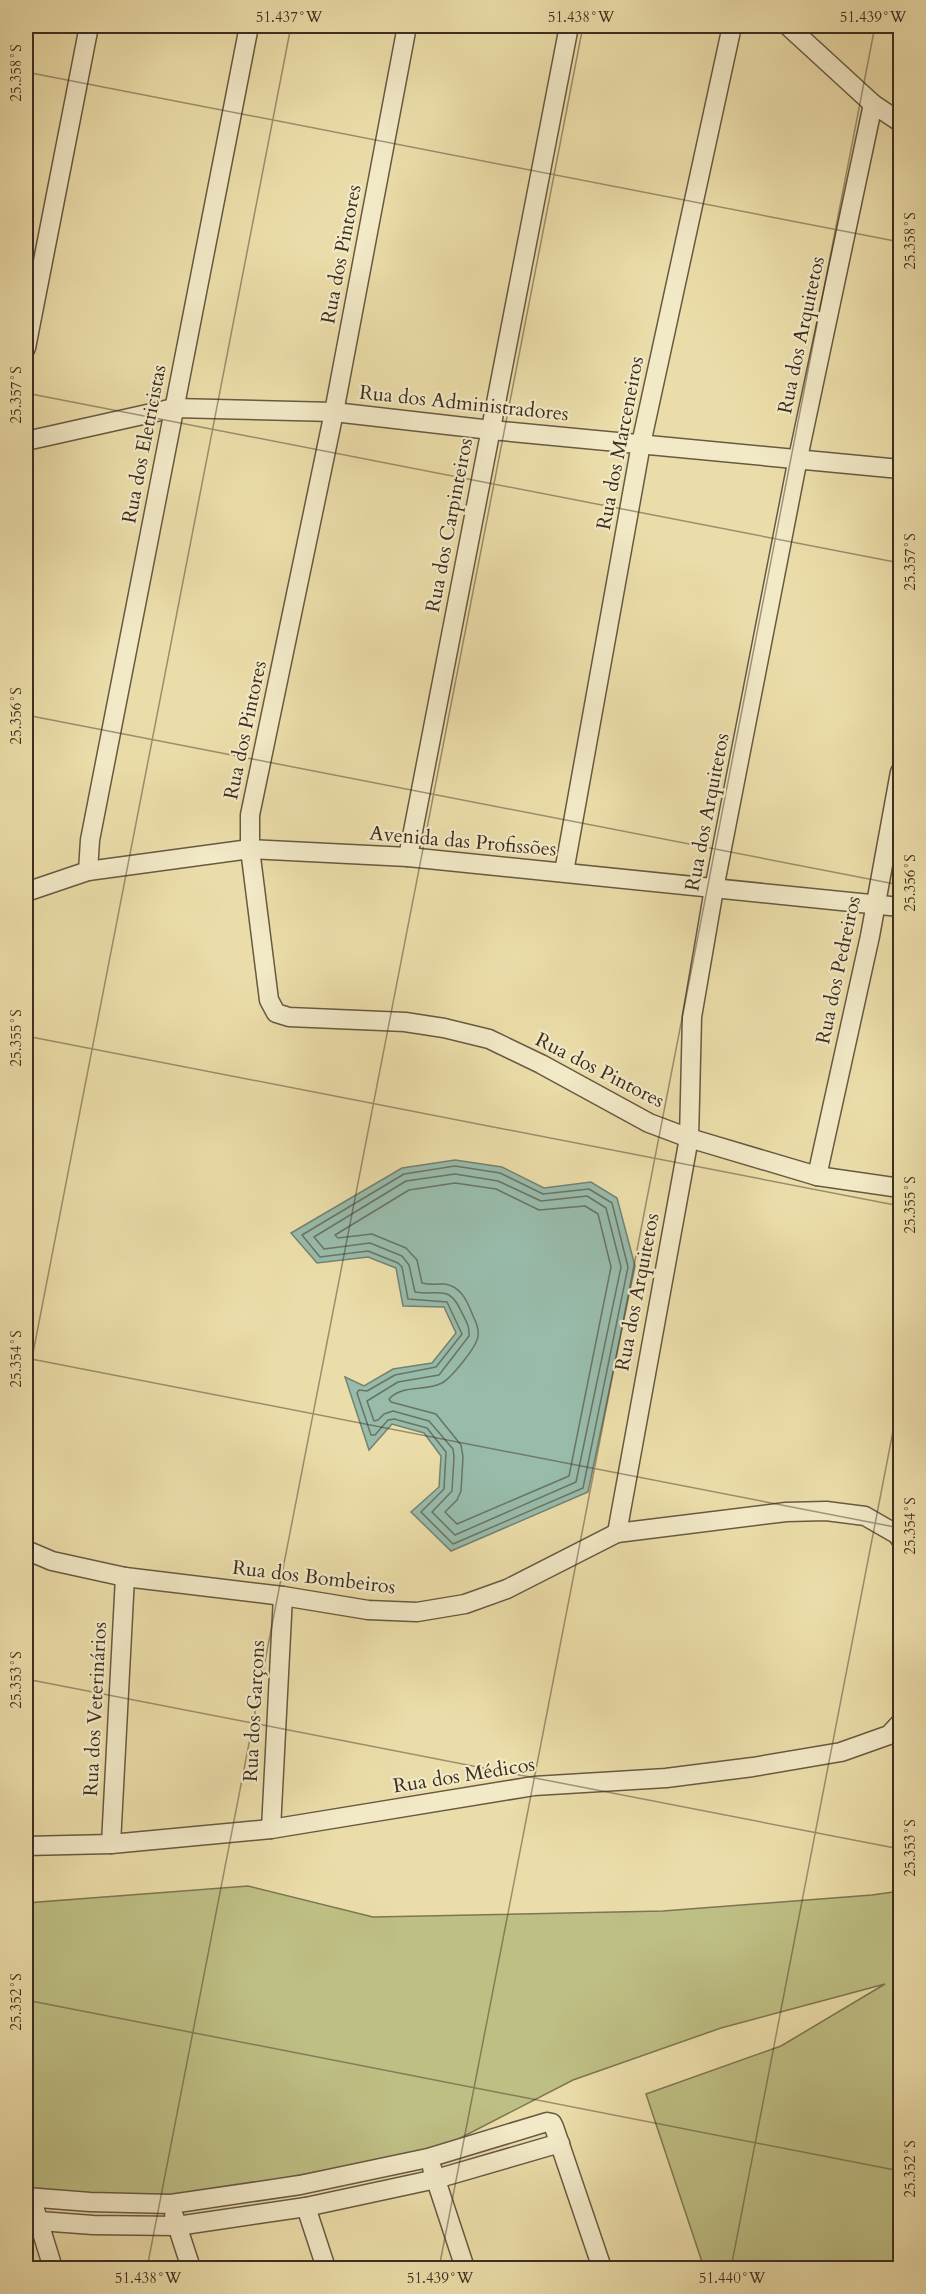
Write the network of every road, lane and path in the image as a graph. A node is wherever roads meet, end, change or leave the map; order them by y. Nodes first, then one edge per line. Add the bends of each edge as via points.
1 (89, 26) edge
2 (249, 26) edge
3 (407, 26) edge
4 (569, 26) edge
5 (732, 26) edge
6 (788, 26) edge
7 (873, 104) junction
8 (900, 122) edge
9 (26, 348) edge
10 (174, 408) junction
11 (334, 412) junction
12 (491, 430) junction
13 (26, 441) edge
14 (642, 444) junction
15 (798, 458) junction
16 (900, 469) edge
17 (900, 772) edge
18 (250, 849) junction
19 (408, 857) junction
20 (88, 871) junction
21 (564, 872) junction
22 (714, 889) junction
23 (26, 892) edge
24 (876, 903) junction
25 (900, 906) edge
26 (689, 1138) junction
27 (817, 1176) junction
28 (900, 1188) edge
29 (617, 1533) junction
30 (900, 1539) edge
31 (26, 1550) edge
32 (125, 1577) junction
33 (283, 1596) junction
34 (900, 1723) edge
35 (271, 1829) junction
36 (111, 1844) junction
37 (26, 1846) edge
38 (560, 2143) junction
39 (428, 2158) junction
40 (436, 2179) junction
41 (311, 2182) junction
42 (291, 2186) junction
43 (29, 2197) edge
44 (171, 2204) junction
45 (306, 2206) junction
46 (32, 2220) edge
47 (177, 2226) junction
48 (53, 2268) edge
49 (191, 2268) edge
50 (326, 2268) edge
51 (465, 2268) edge
52 (602, 2268) edge

1 - 9 street
2 - 10 street, Rua dos Eletricistas
3 - 11 street, Rua dos Pintores
4 - 12 street, Rua dos Carpinteiros
5 - 14 street, Rua dos Marceneiros
6 - 7 street
7 - 8 street
7 - 15 street, Rua dos Arquitetos
10 - 11 street, Rua dos Administradores
10 - 13 street, Rua dos Administradores
10 - 20 street, Rua dos Eletricistas via 90,840
11 - 12 street, Rua dos Administradores
11 - 18 street, Rua dos Pintores via 250,815
12 - 14 street, Rua dos Administradores
12 - 19 street, Rua dos Carpinteiros
14 - 15 street, Rua dos Administradores
14 - 21 street, Rua dos Marceneiros
15 - 16 street, Rua dos Administradores
15 - 22 street, Rua dos Arquitetos
17 - 24 street, Rua dos Pedreiros
18 - 19 street, Avenida das Profissões
18 - 20 street, Avenida das Profissões
18 - 26 street, Rua dos Pintores via 269,1000 276,1013 289,1017 405,1022 489,1040 650,1123
19 - 21 street, Avenida das Profissões
20 - 23 street, Avenida das Profissões
21 - 22 street, Avenida das Profissões
22 - 24 street, Avenida das Profissões
22 - 26 street, Rua dos Arquitetos via 692,1017
24 - 25 street, Avenida das Profissões
24 - 27 street, Rua dos Pedreiros
26 - 27 street
26 - 29 street, Rua dos Arquitetos
27 - 28 street
29 - 30 street, Rua dos Bombeiros via 786,1512 826,1511 865,1516
29 - 33 street, Rua dos Bombeiros via 507,1589 465,1604 417,1612 368,1610
31 - 32 street, Rua dos Bombeiros via 52,1561
32 - 33 street, Rua dos Bombeiros
32 - 36 street, Rua dos Veterinários
33 - 35 street, Rua dos Garçons
34 - 35 street, Rua dos Médicos via 889,1735 841,1752 753,1767 666,1778 534,1786
35 - 36 street, Rua dos Médicos
36 - 37 street, Rua dos Médicos
38 - 39 street via 552,2123 547,2122
38 - 40 street
38 - 52 street
39 - 40 street
39 - 41 street
40 - 45 street
40 - 51 street
41 - 42 street
41 - 45 street
42 - 44 street
42 - 45 street
43 - 44 street
43 - 46 street
44 - 47 street
45 - 47 street
45 - 50 street
46 - 47 street
46 - 48 street
47 - 49 street

